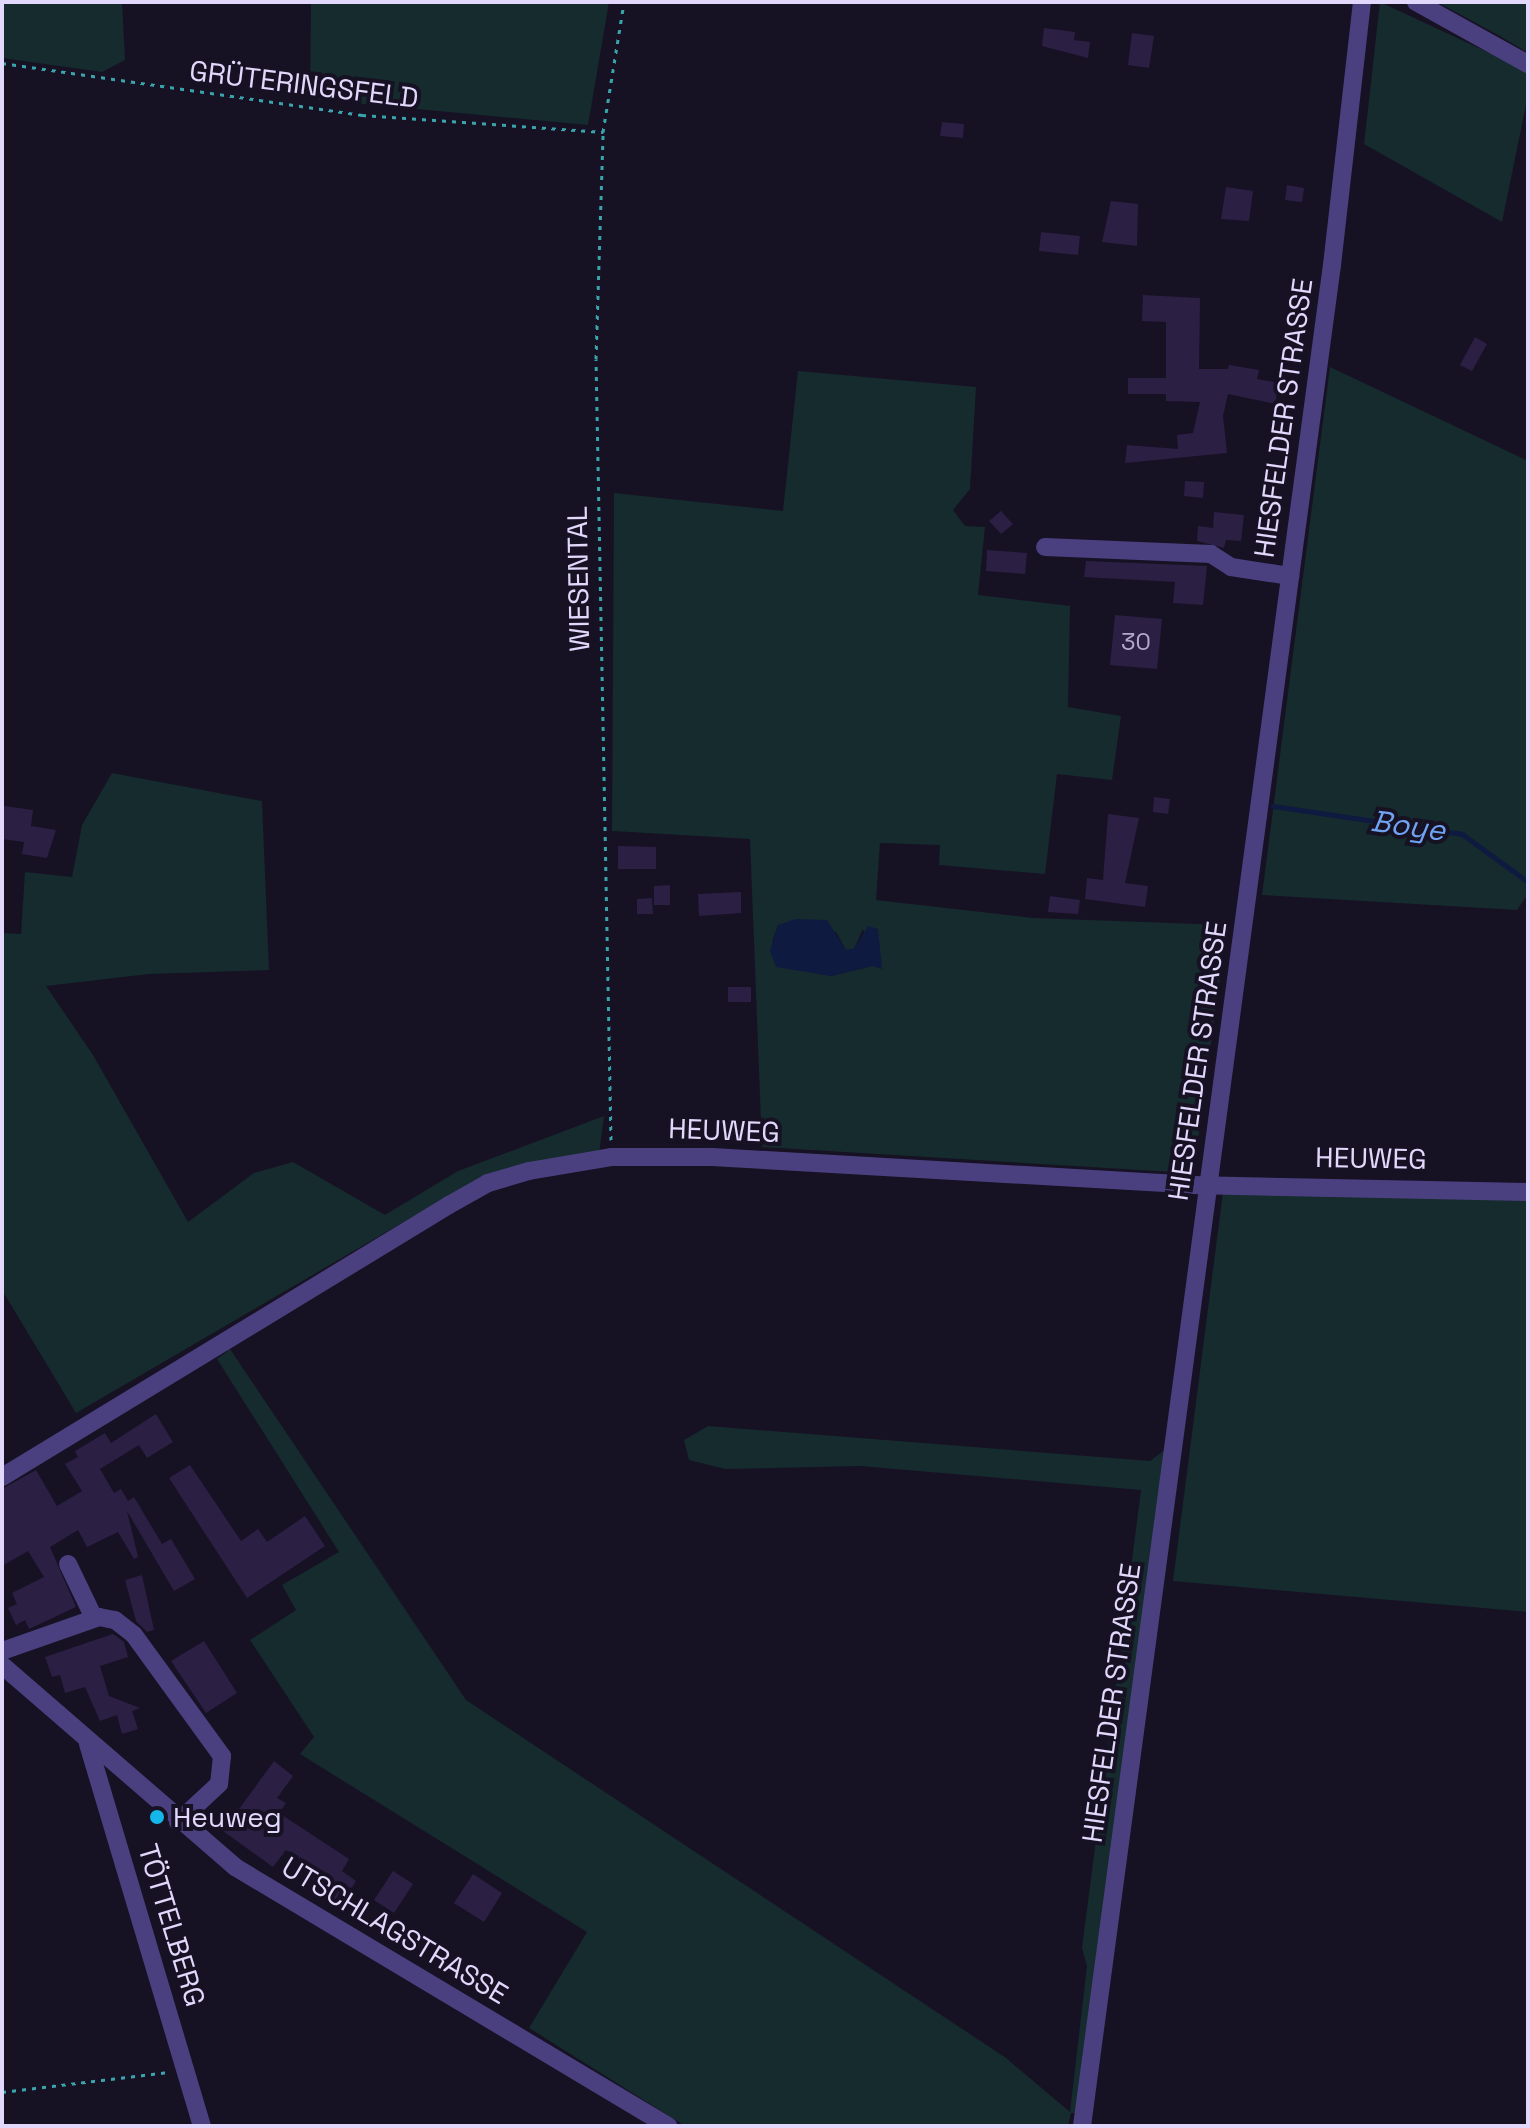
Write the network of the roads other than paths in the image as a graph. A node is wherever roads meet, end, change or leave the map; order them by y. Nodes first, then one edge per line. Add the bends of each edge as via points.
1 (1362, 2) edge
2 (1416, 2) edge
3 (1528, 64) edge
4 (1045, 547) dead end
5 (1290, 576) junction
6 (1209, 1184) junction
7 (1528, 1192) edge
8 (2, 1477) edge
9 (68, 1564) dead end
10 (94, 1618) junction
11 (2, 1651) edge
12 (2, 1665) edge
13 (87, 1741) junction
14 (178, 1822) junction
15 (202, 2126) edge
16 (668, 2126) edge
17 (1082, 2126) edge

1 - 5 street, HIESFELDER STRASSE
2 - 3 street
4 - 5 street via 1211,554 1231,567
5 - 6 street, HIESFELDER STRASSE
6 - 7 street, HEUWEG
6 - 8 street, HEUWEG via 821,1161 611,1157 488,1183
6 - 17 street, HIESFELDER STRASSE
9 - 10 street
10 - 11 street
10 - 14 street via 115,1620 134,1635 222,1756 219,1784
12 - 13 street, UTSCHLAGSTRASSE
13 - 14 street, UTSCHLAGSTRASSE
13 - 15 street, TÖTTELBERG
14 - 16 street, UTSCHLAGSTRASSE via 235,1867

